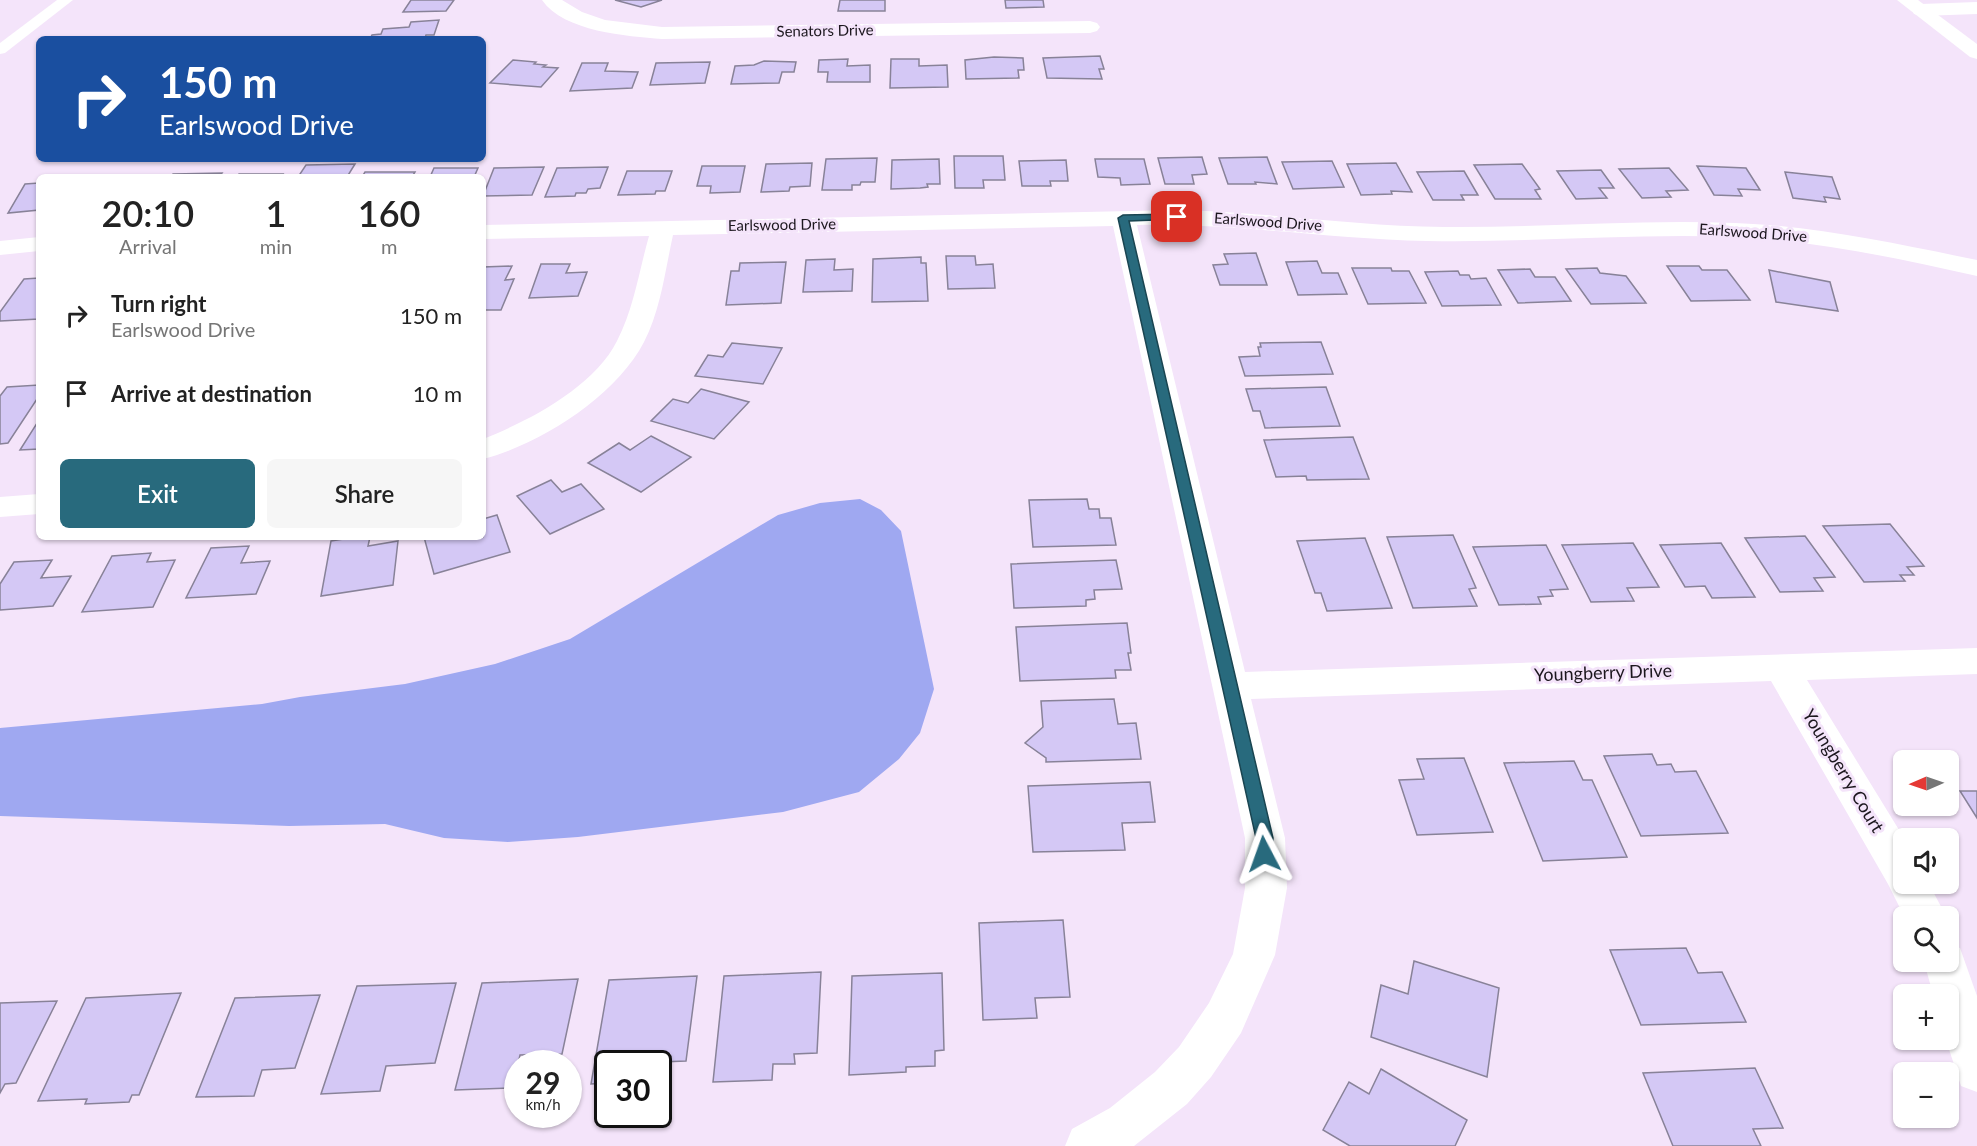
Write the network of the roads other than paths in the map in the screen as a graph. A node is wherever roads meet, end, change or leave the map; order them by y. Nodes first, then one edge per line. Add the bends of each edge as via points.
1 (66, 0) edge
2 (557, 5) edge
3 (1913, 5) edge
4 (1977, 8) edge
5 (1090, 27) dead end
6 (0, 50) edge
7 (1977, 53) edge
8 (1123, 218) junction
9 (663, 228) junction
10 (486, 232) edge
11 (36, 244) edge
12 (0, 248) edge
13 (1977, 268) edge
14 (486, 449) edge
15 (36, 504) edge
16 (0, 507) edge
17 (1977, 662) edge
18 (1781, 667) junction
19 (1229, 686) junction
20 (1893, 856) edge
21 (1948, 972) edge
22 (1977, 1070) edge
23 (1089, 1146) edge

1 - 6 lane
2 - 5 street, Senators Drive via 607,26 663,33 945,19
3 - 4 street
3 - 7 street
8 - 9 street, Earlswood Drive
8 - 13 street, Earlswood Drive via 1221,218 1445,234 1745,230 1848,242
8 - 19 street
9 - 10 street, Earlswood Drive
9 - 14 street via 636,329 614,365 566,406
11 - 12 street
15 - 16 street
17 - 18 street, Youngberry Drive
18 - 19 street, Youngberry Drive
18 - 20 street, Youngberry Court
19 - 23 street via 1265,838 1266,888 1254,955 1225,1018 1195,1062 1171,1088 1127,1124
21 - 22 street

